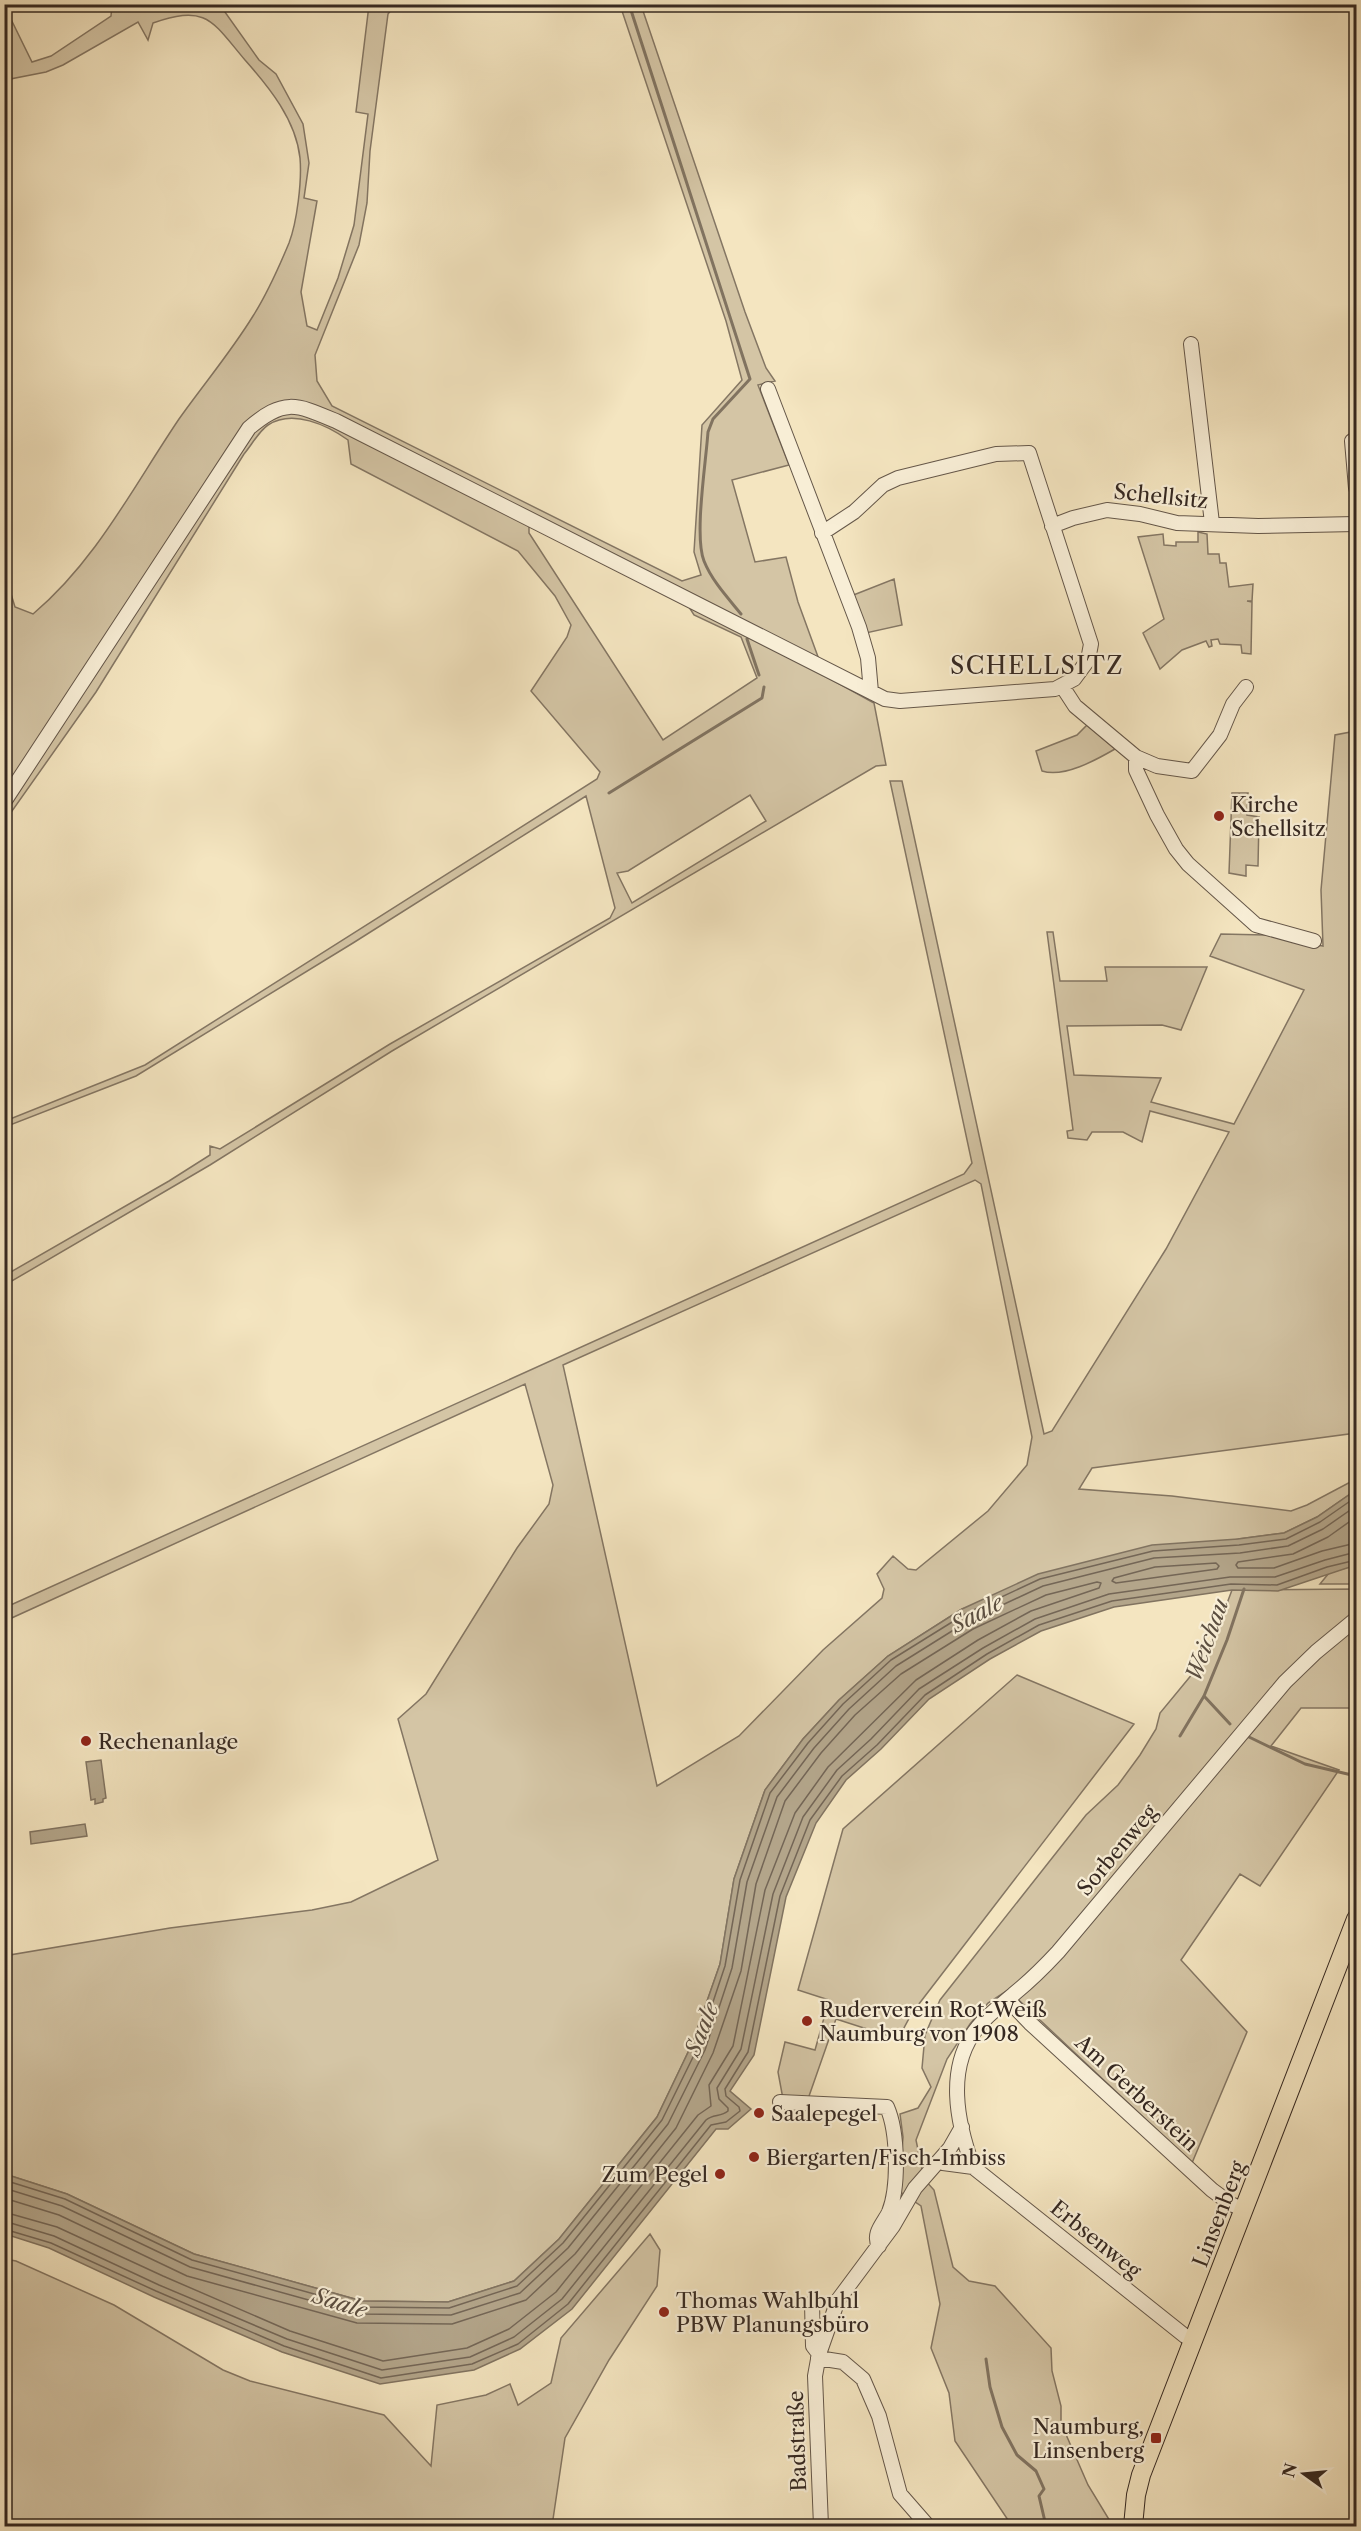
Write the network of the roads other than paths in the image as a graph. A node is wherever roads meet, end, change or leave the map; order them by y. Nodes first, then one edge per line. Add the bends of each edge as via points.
1 (1191, 344) dead end
2 (768, 389) dead end
3 (1352, 441) dead end
4 (1356, 488) edge
5 (1212, 524) junction
6 (1356, 524) edge
7 (1052, 526) junction
8 (822, 533) junction
9 (1062, 686) junction
10 (1246, 687) dead end
11 (871, 692) junction
12 (1136, 757) junction
13 (4, 802) edge
14 (1314, 941) dead end
15 (1356, 1619) edge
16 (1356, 1919) edge
17 (1008, 2000) junction
18 (780, 2102) dead end
19 (962, 2127) junction
20 (940, 2160) junction
21 (973, 2167) junction
22 (1244, 2210) junction
23 (879, 2246) junction
24 (812, 2302) dead end
25 (1194, 2341) junction
26 (818, 2356) junction
27 (822, 2526) edge
28 (928, 2526) edge
29 (1133, 2526) edge

1 - 5 street
2 - 8 street
3 - 4 street
5 - 6 street, Schellsitz
5 - 7 street, Schellsitz via 1177,523 1107,510
7 - 8 street via 1029,453 1014,452 898,478 883,485 854,512
7 - 9 street via 1091,644 1088,660 1074,679
8 - 11 street via 859,627 868,658
9 - 11 street via 1049,691 900,701
9 - 12 street via 1075,706
10 - 12 street via 1233,704 1220,735 1192,771 1157,766
11 - 13 street via 336,421 302,406 287,407 268,412 249,428
12 - 14 street via 1136,770 1157,815 1188,864 1256,925
15 - 17 street, Sorbenweg via 1285,1682 1058,1952
16 - 22 main road, Linsenberg
17 - 19 street, Sorbenweg via 978,2026 963,2052 956,2086
17 - 22 street, Am Gerberstein via 1193,2174 1226,2201
18 - 23 street, Badstraße via 887,2107 895,2132 893,2195 876,2238
19 - 20 street
19 - 21 street, Sorbenweg
20 - 21 street
20 - 23 street via 915,2188
21 - 25 street, Erbsenweg
22 - 25 main road, Linsenberg
23 - 26 street, Badstraße via 838,2300
24 - 26 street, Badstraße via 813,2346
25 - 29 main road, Linsenberg via 1141,2475
26 - 27 street, Badstraße via 815,2390
26 - 28 street via 843,2362 863,2379 874,2403 900,2494

